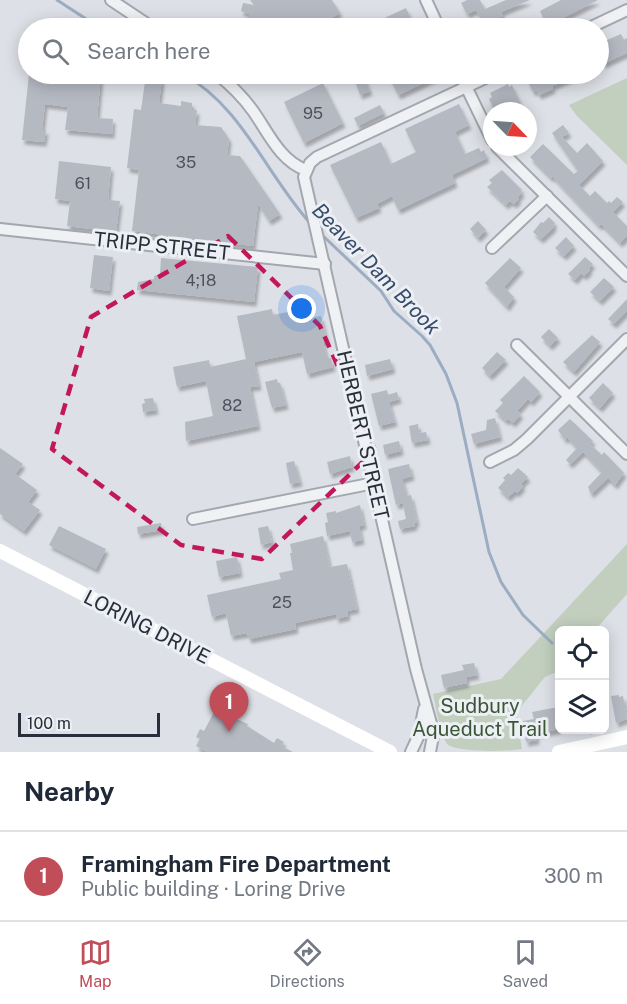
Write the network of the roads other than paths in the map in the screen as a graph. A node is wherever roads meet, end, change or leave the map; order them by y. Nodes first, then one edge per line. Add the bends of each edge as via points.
1 (111, 0) edge
2 (426, 0) edge
3 (627, 10) edge
4 (138, 18) edge
5 (434, 18) edge
6 (609, 19) edge
7 (228, 84) edge
8 (465, 84) edge
9 (472, 84) edge
10 (466, 87) junction
11 (483, 122) edge
12 (506, 156) edge
13 (306, 170) junction
14 (547, 196) junction
15 (0, 229) edge
16 (492, 248) dead end
17 (325, 264) junction
18 (627, 276) edge
19 (627, 339) edge
20 (517, 345) dead end
21 (570, 398) junction
22 (627, 454) edge
23 (490, 462) dead end
24 (374, 483) junction
25 (193, 519) dead end
26 (0, 551) edge
27 (424, 700) junction
28 (627, 737) edge
29 (390, 752) edge
30 (411, 752) edge
31 (430, 752) edge
32 (559, 752) edge

1 - 4 street
2 - 5 street
3 - 6 street
7 - 13 street via 284,155
8 - 10 street
9 - 10 street
10 - 11 street
10 - 13 street via 317,157
12 - 14 street
13 - 17 street, HERBERT STREET via 304,177
14 - 16 street
14 - 18 street
15 - 17 street, TRIPP STREET
17 - 24 street, HERBERT STREET
19 - 21 street
20 - 21 street
21 - 22 street
21 - 23 street via 514,450
24 - 25 street
24 - 27 street, HERBERT STREET
26 - 29 street, LORING DRIVE
27 - 30 street, HERBERT STREET via 421,729
27 - 31 street, HERBERT STREET via 432,731
28 - 32 street

